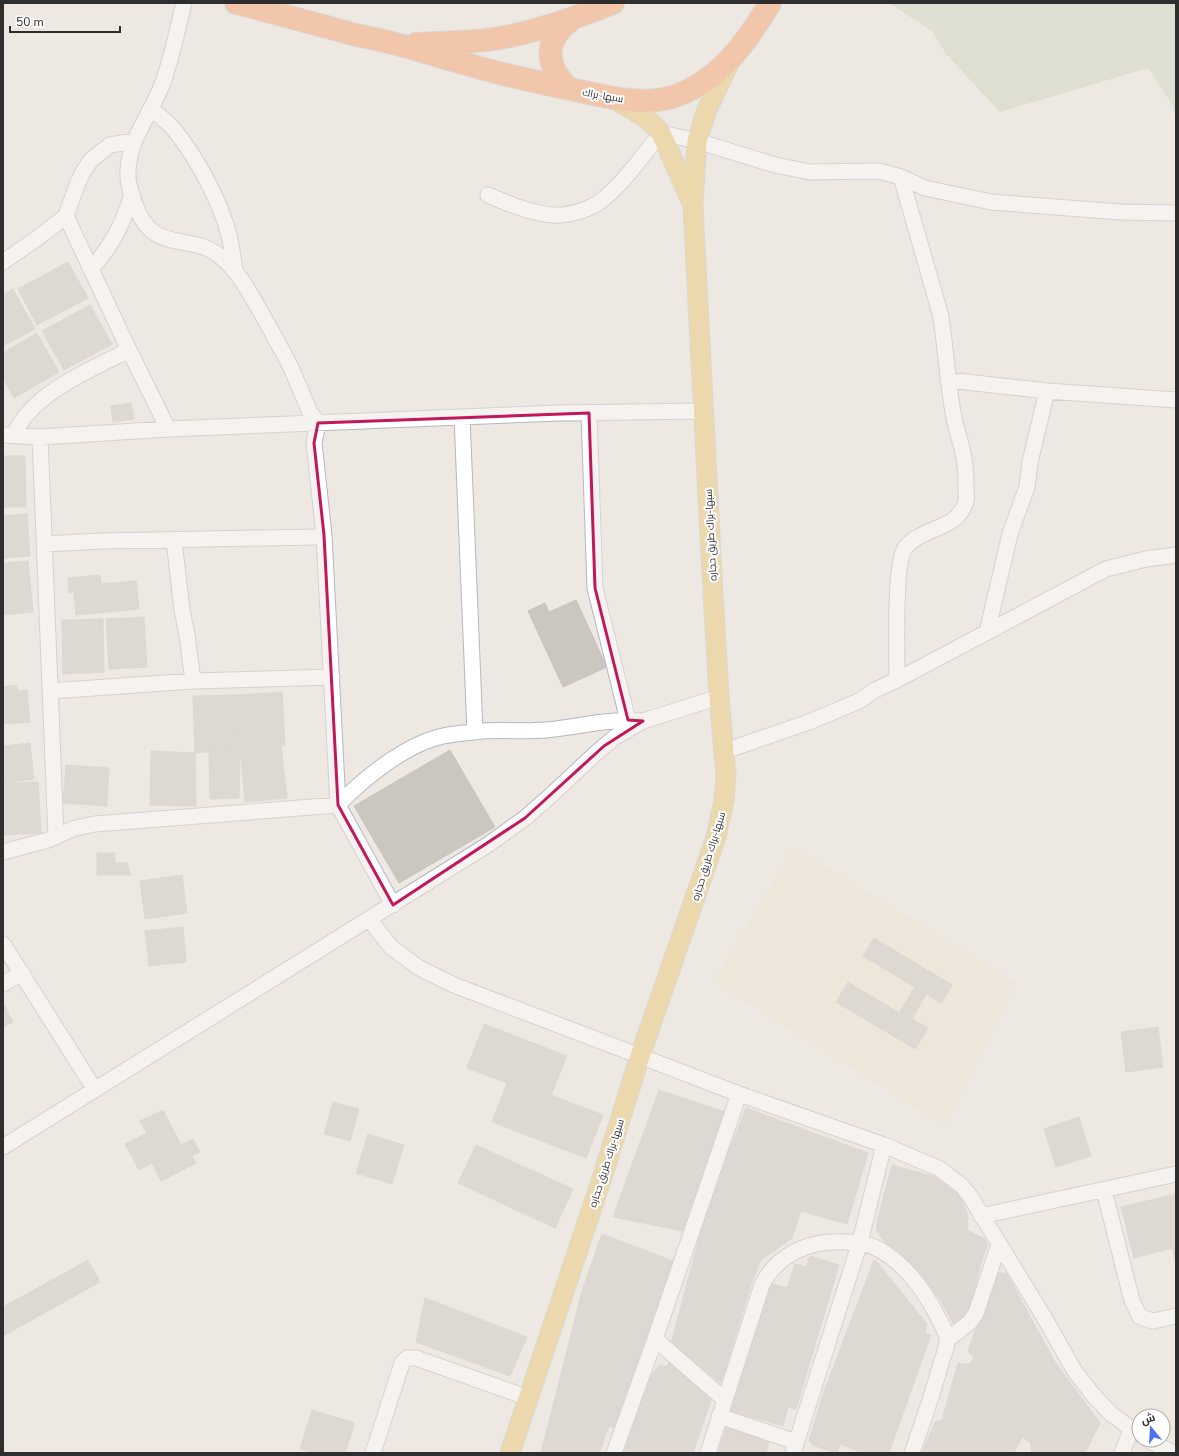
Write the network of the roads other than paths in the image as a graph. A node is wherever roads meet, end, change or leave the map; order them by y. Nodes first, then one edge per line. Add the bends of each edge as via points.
1 (184, 3) edge
2 (236, 3) edge
3 (613, 3) edge
4 (770, 3) edge
5 (572, 19) junction
6 (401, 45) junction
7 (730, 60) junction
8 (568, 88) junction
9 (612, 97) junction
10 (151, 109) junction
11 (661, 133) junction
12 (134, 140) junction
13 (697, 141) junction
14 (901, 177) junction
15 (132, 194) junction
16 (488, 195) dead end
17 (693, 206) junction
18 (1176, 213) edge
19 (66, 216) junction
20 (3, 262) edge
21 (92, 269) junction
22 (235, 271) junction
23 (129, 350) junction
24 (948, 380) junction
25 (1047, 391) junction
26 (1176, 400) edge
27 (703, 411) junction
28 (588, 413) junction
29 (462, 417) junction
30 (318, 423) junction
31 (168, 429) junction
32 (8, 435) edge
33 (40, 437) junction
34 (324, 535) junction
35 (174, 540) junction
36 (44, 544) junction
37 (1176, 555) edge
38 (987, 632) junction
39 (332, 677) junction
40 (897, 680) junction
41 (193, 681) junction
42 (50, 691) junction
43 (719, 697) junction
44 (635, 720) junction
45 (475, 732) junction
46 (725, 751) junction
47 (338, 804) junction
48 (56, 837) junction
49 (3, 852) edge
50 (392, 904) junction
51 (368, 920) junction
52 (3, 944) edge
53 (22, 973) junction
54 (3, 984) edge
55 (640, 1056) junction
56 (95, 1090) junction
57 (739, 1094) junction
58 (884, 1145) junction
59 (3, 1147) edge
60 (1176, 1174) edge
61 (1104, 1190) junction
62 (981, 1216) junction
63 (860, 1242) junction
64 (999, 1244) junction
65 (1176, 1316) edge
66 (655, 1339) junction
67 (947, 1340) junction
68 (529, 1398) junction
69 (725, 1400) junction
70 (719, 1416) junction
71 (1131, 1429) edge
72 (1131, 1438) edge
73 (795, 1447) edge
74 (1163, 1448) edge
75 (373, 1453) edge
76 (510, 1453) edge
77 (614, 1453) edge
78 (708, 1453) edge
79 (912, 1453) edge
80 (1122, 1453) edge
81 (1172, 1453) edge

1 - 10 street via 170,59
2 - 6 highway, سبها-براك
3 - 5 highway, سبها-براك
4 - 7 highway, سبها-براك via 760,21
5 - 6 highway, سبها-براك via 504,38
5 - 8 highway via 553,39 550,53 558,79
6 - 8 highway, سبها-براك via 485,69
7 - 9 highway, سبها-براك via 707,80 677,96 643,100
7 - 13 main road, سبها-براك طريق حجاره via 706,112
8 - 9 highway, سبها-براك
9 - 11 main road, سبها-براك طريق حجاره via 655,125
10 - 12 street
10 - 22 street via 176,133 217,201 229,235
11 - 13 street
11 - 16 street via 602,201 588,208 571,213 541,214
11 - 17 main road, سبها-براك طريق حجاره
12 - 15 street via 128,171
12 - 19 street via 110,146 91,160 77,185
13 - 14 street via 775,165 810,172 878,171
13 - 17 main road, سبها-براك طريق حجاره
14 - 18 street via 925,188 991,202 1121,212
14 - 24 street via 940,313
15 - 21 street via 120,229
15 - 22 street via 140,217 152,231 162,238 213,251
17 - 27 main road, سبها-براك طريق حجاره
19 - 20 street
19 - 21 street
21 - 23 street
22 - 30 street via 251,292 273,332 310,412
23 - 31 street
23 - 32 street via 68,382 43,399
24 - 25 street
24 - 40 street via 953,414 964,454 966,501 954,520 916,538 905,548 901,559 898,594
25 - 26 street
25 - 38 street via 1030,462 1027,487 1010,534
27 - 28 street
27 - 43 main road, سبها-براك طريق حجاره
28 - 29 street
28 - 44 street via 595,588
29 - 30 street
29 - 45 street
30 - 31 street
30 - 34 street via 314,443
31 - 33 street
32 - 33 street
33 - 36 street
34 - 35 street
34 - 39 street
35 - 36 street
35 - 41 street
36 - 42 street
37 - 38 street via 1146,558 1106,568
38 - 40 street
39 - 41 street
39 - 47 street
40 - 46 street via 859,701 809,722
41 - 42 street
42 - 48 street
43 - 44 street
43 - 46 main road, سبها-براك طريق حجاره
44 - 45 street via 596,722 546,730
44 - 50 street via 525,818 489,844
45 - 47 street via 442,736 403,753 376,770
46 - 55 main road, سبها-براك طريق حجاره via 724,801 716,837
47 - 48 street via 95,824 75,828
47 - 50 street
48 - 49 street
50 - 51 street
51 - 55 street via 391,947 419,968 454,985
51 - 56 street
52 - 53 street
53 - 54 street
53 - 56 street
55 - 57 street
55 - 68 main road, سبها-براك طريق حجاره
56 - 59 street
57 - 58 street
57 - 66 street
58 - 62 street via 940,1169 952,1177 962,1186
58 - 63 street
60 - 61 street
61 - 62 street
61 - 65 street via 1132,1301 1140,1317 1153,1321
62 - 64 street
63 - 67 street via 880,1250 905,1270 930,1302
63 - 69 street via 836,1241 805,1246 784,1258 770,1271 762,1284
63 - 73 street
64 - 67 street via 973,1318
64 - 71 street via 1074,1370 1102,1405
66 - 69 street
66 - 77 street
67 - 79 street via 930,1404
68 - 75 street via 416,1358 407,1358 402,1363
68 - 76 main road, سبها-براك طريق حجاره
69 - 70 street
70 - 73 street
70 - 78 street
72 - 80 street
74 - 81 street

